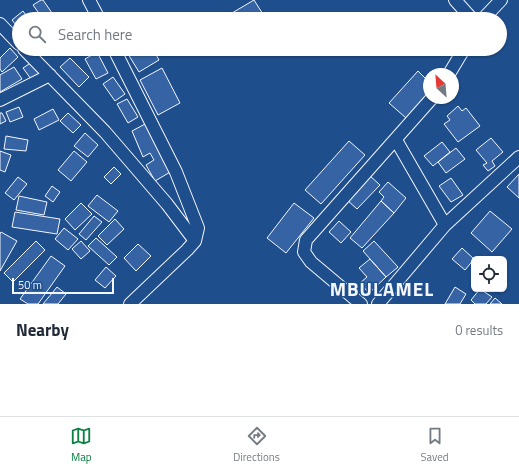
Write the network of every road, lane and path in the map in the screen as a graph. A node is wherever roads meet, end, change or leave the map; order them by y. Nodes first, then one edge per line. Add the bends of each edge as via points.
1 (89, 0) edge
2 (455, 0) edge
3 (501, 0) edge
4 (95, 12) edge
5 (466, 12) edge
6 (490, 12) edge
7 (0, 24) edge
8 (12, 37) edge
9 (31, 56) edge
10 (118, 56) edge
11 (460, 56) edge
12 (452, 68) edge
13 (50, 75) junction
14 (0, 100) edge
15 (427, 104) edge
16 (396, 140) junction
17 (519, 157) edge
18 (445, 225) junction
19 (195, 241) junction
20 (130, 304) edge
21 (361, 304) edge
22 (378, 304) edge

1 - 4 street
2 - 5 street
3 - 6 street
7 - 8 street
9 - 13 street
10 - 19 street via 176,172 198,228
11 - 12 street
13 - 14 street
13 - 19 street via 105,132
15 - 16 street
16 - 18 street
16 - 21 street via 306,240 304,252 310,262
17 - 18 street
18 - 22 street
19 - 20 street

